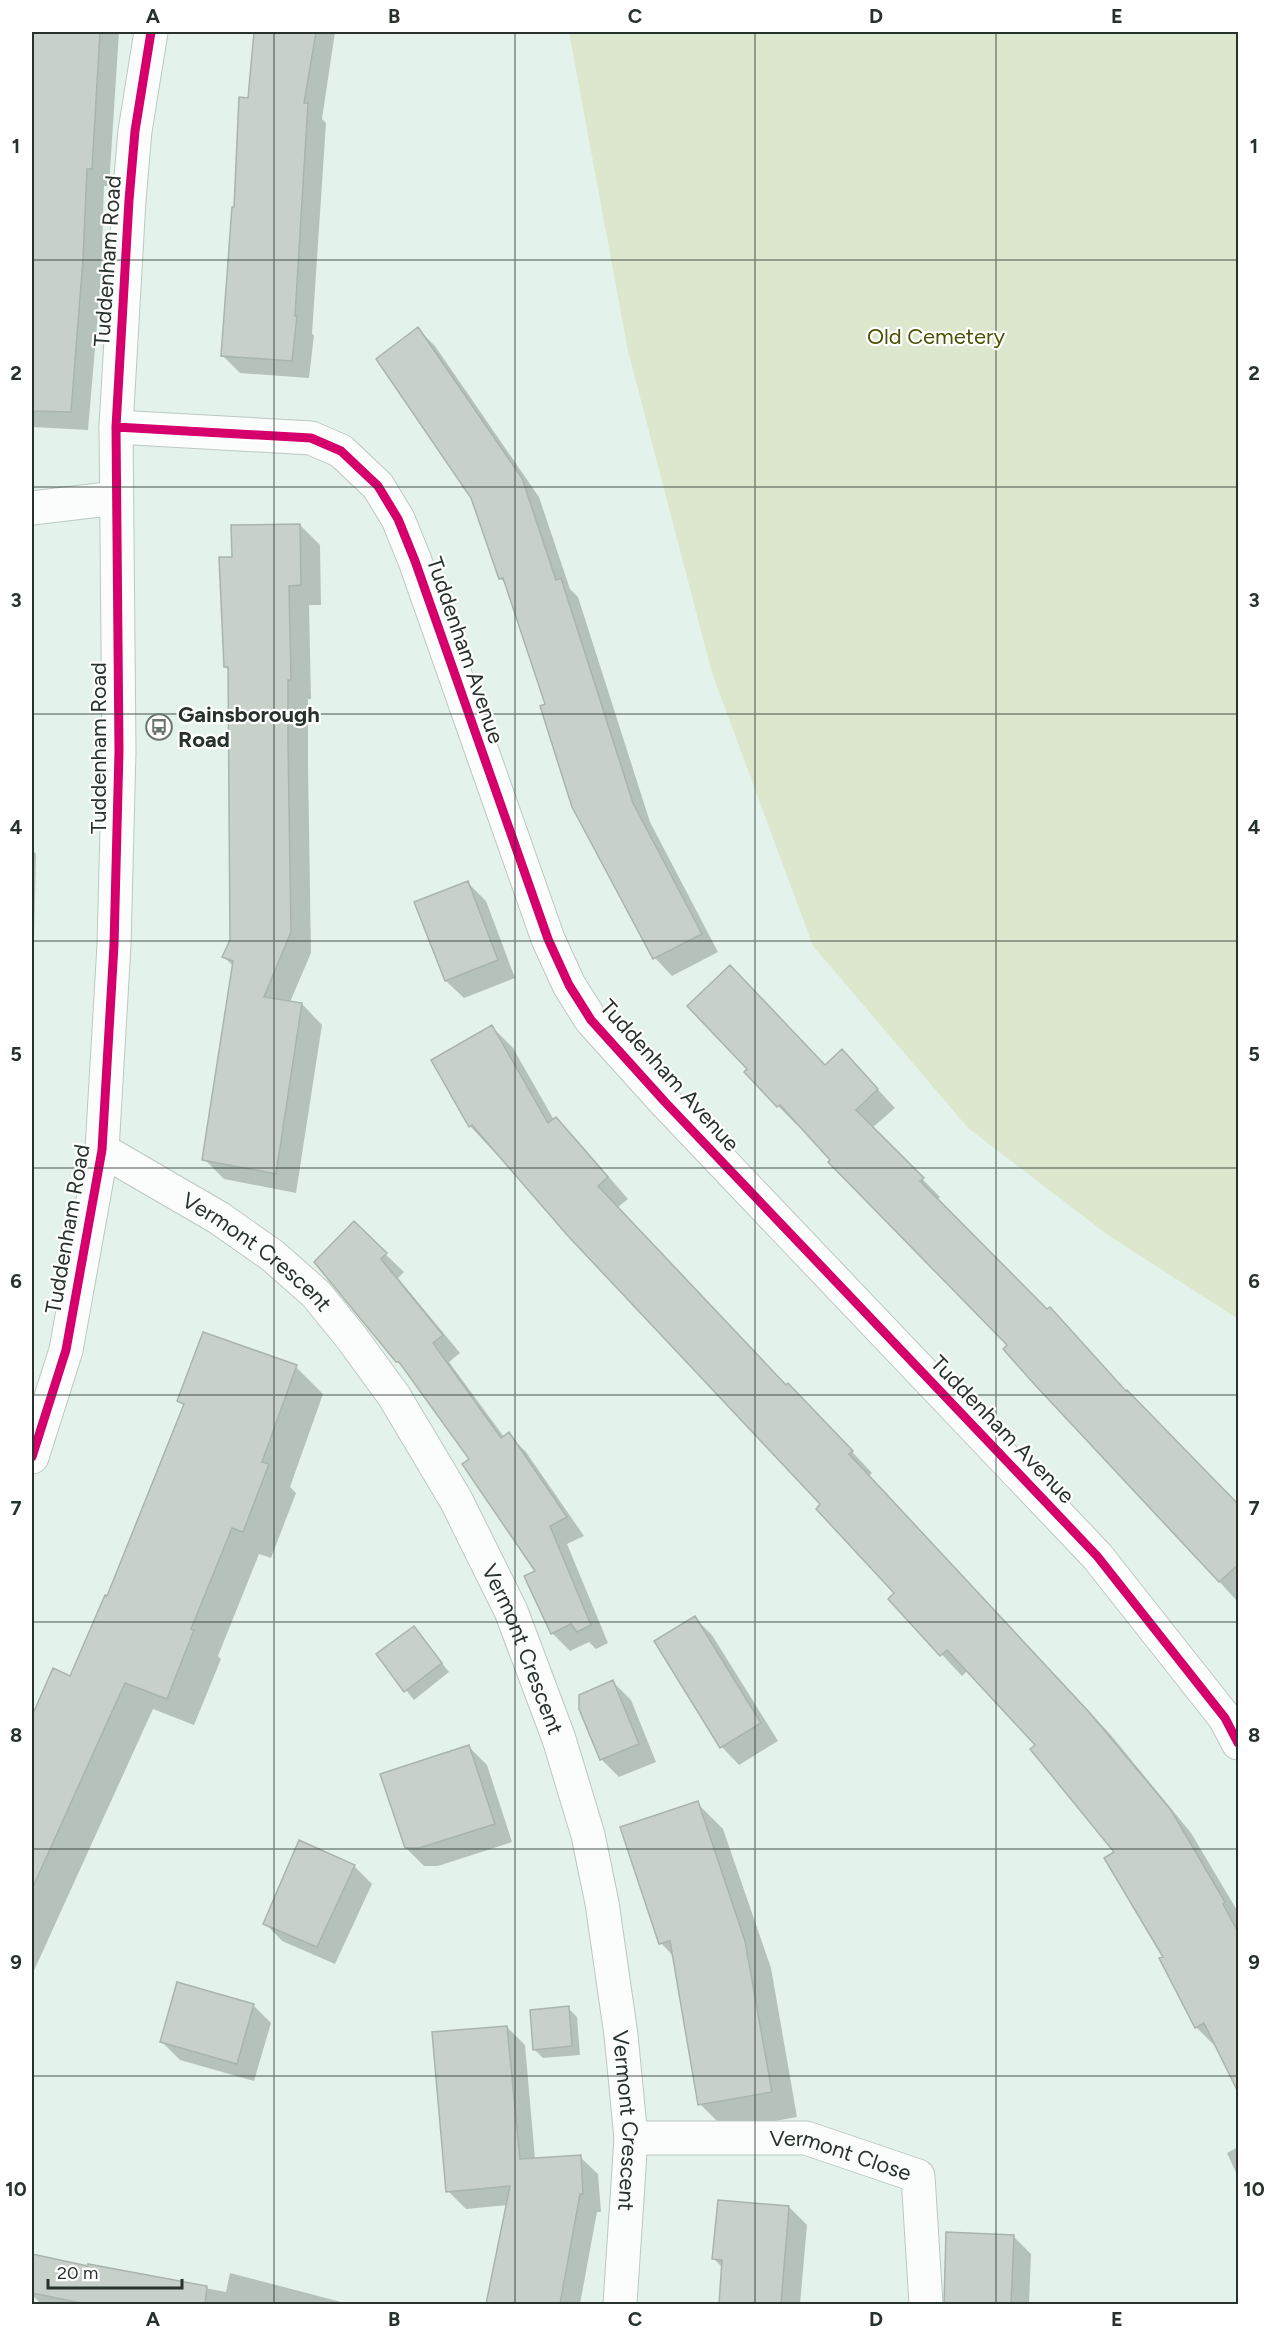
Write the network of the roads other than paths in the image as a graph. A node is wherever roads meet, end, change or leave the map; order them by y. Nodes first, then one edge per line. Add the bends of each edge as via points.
1 (151, 32) edge
2 (116, 427) junction
3 (116, 498) junction
4 (32, 508) edge
5 (102, 1150) junction
6 (32, 1457) edge
7 (1239, 1743) edge
8 (632, 2138) junction
9 (620, 2304) edge
10 (926, 2304) edge

1 - 2 street, Tuddenham Road via 133,154
2 - 3 street, Tuddenham Road
2 - 7 street, Tuddenham Avenue via 311,438 341,451 378,486 398,519 415,561 548,939 569,985 591,1020 1097,1556 1225,1718
3 - 4 street
3 - 5 street, Tuddenham Road via 119,751 114,945
5 - 6 street, Tuddenham Road via 66,1350
5 - 8 street, Vermont Crescent via 219,1218 273,1256 316,1294 394,1396 456,1500 511,1611 559,1739 588,1836 602,1903
8 - 9 street, Vermont Crescent
8 - 10 street, Vermont Close via 806,2138 918,2175

